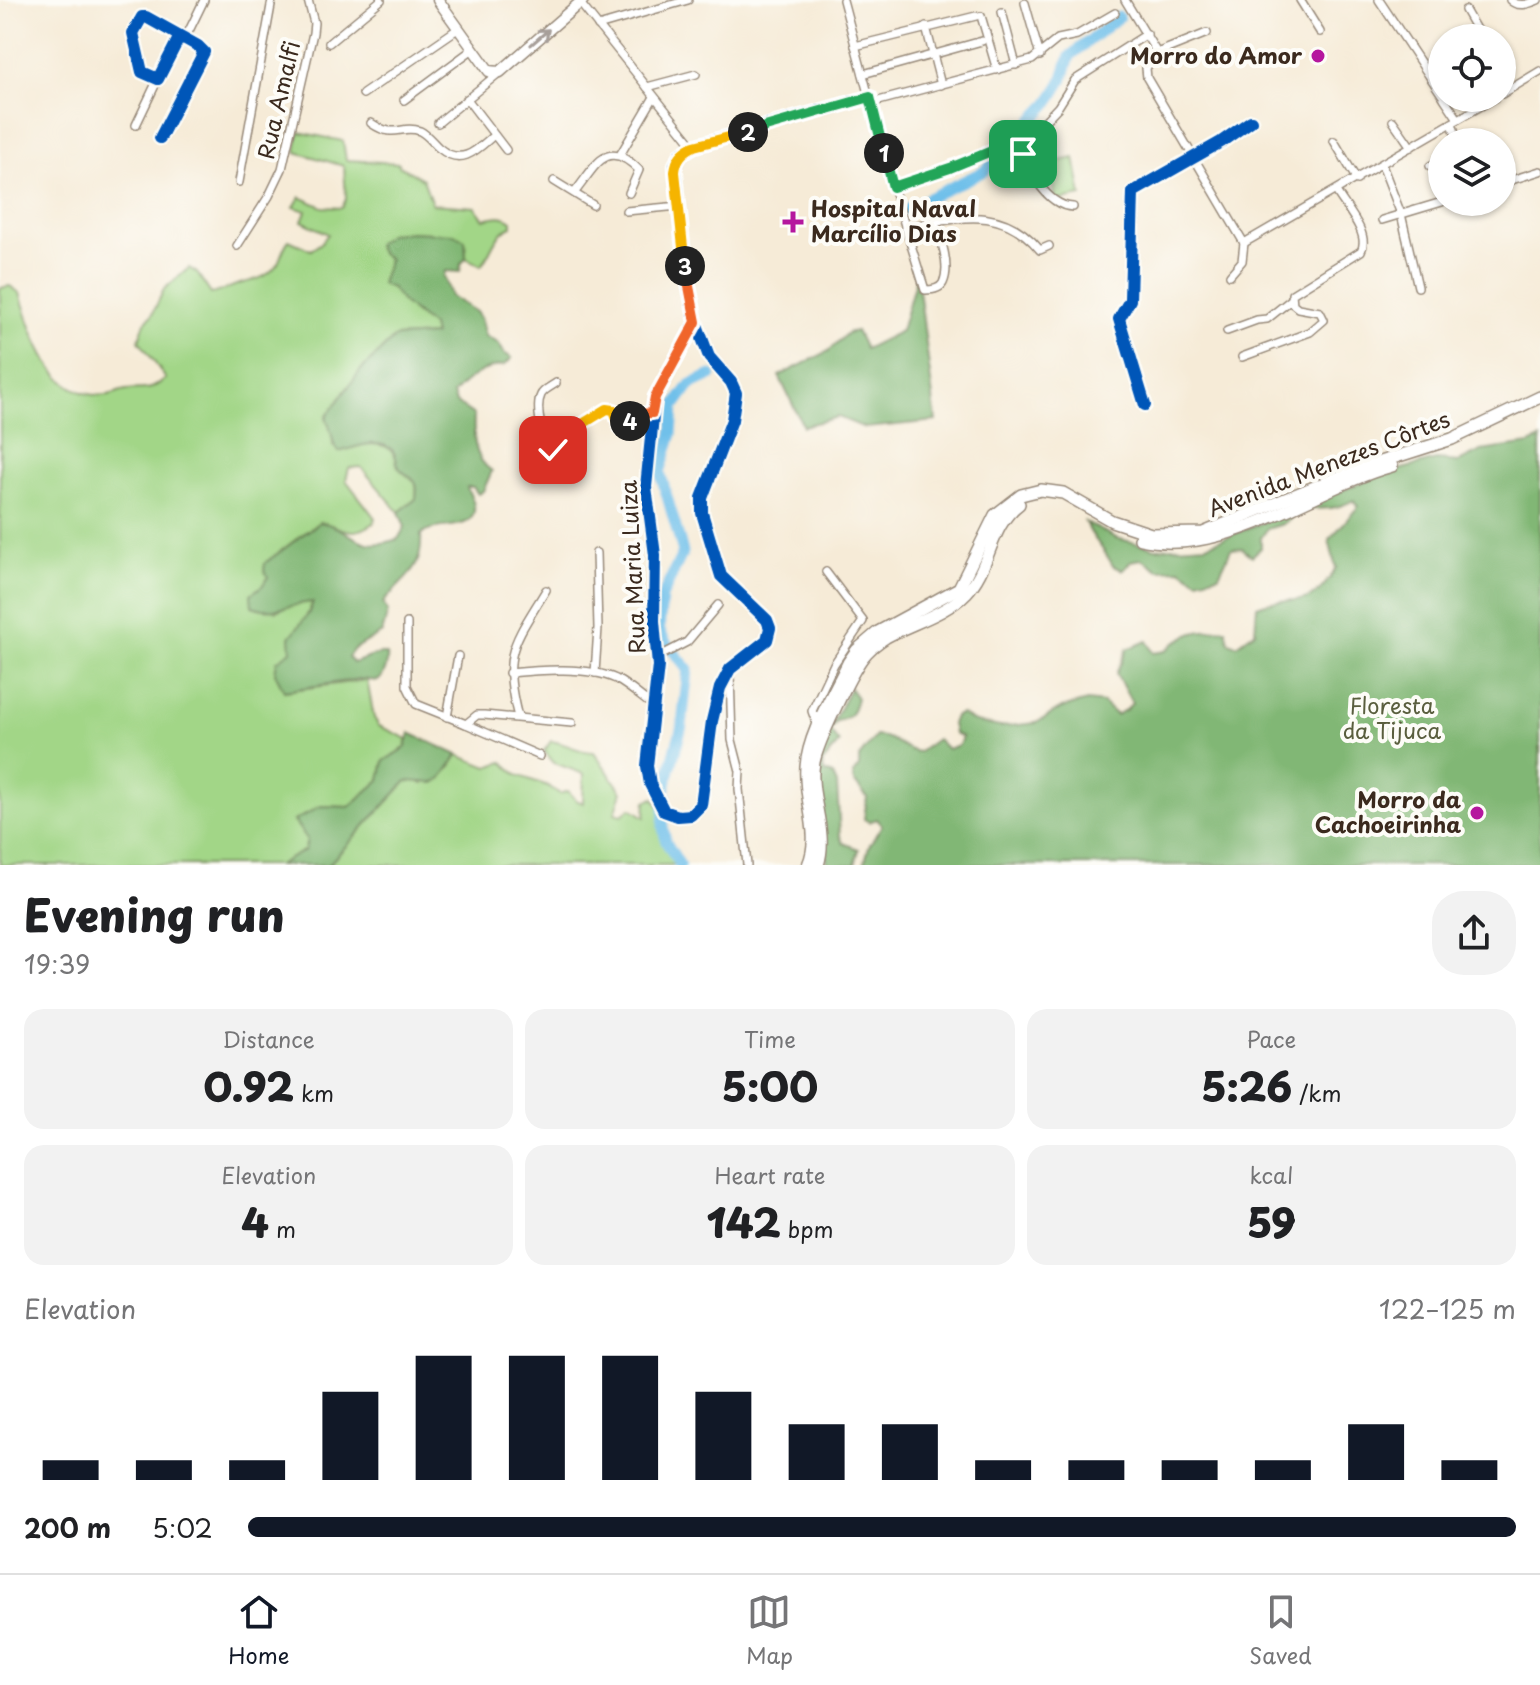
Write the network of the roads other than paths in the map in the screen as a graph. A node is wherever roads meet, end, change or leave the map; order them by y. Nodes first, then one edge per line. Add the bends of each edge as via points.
1 (204, 0) edge
2 (272, 0) edge
3 (308, 0) edge
4 (381, 0) edge
5 (438, 0) edge
6 (688, 0) edge
7 (843, 0) edge
8 (1125, 0) edge
9 (1300, 0) edge
10 (1379, 0) edge
11 (1510, 0) edge
12 (1538, 0) edge
13 (580, 1) edge
14 (1025, 3) dead end
15 (1465, 10) dead end
16 (1002, 12) dead end
17 (1115, 13) dead end
18 (1473, 24) edge
19 (598, 26) junction
20 (926, 27) junction
21 (459, 28) junction
22 (1320, 32) dead end
23 (1207, 33) dead end
24 (1147, 34) junction
25 (182, 37) junction
26 (982, 41) dead end
27 (329, 43) dead end
28 (855, 46) junction
29 (473, 49) junction
30 (1157, 53) junction
31 (933, 55) junction
32 (1040, 56) junction
33 (1016, 65) junction
34 (997, 70) junction
35 (495, 71) junction
36 (1540, 71) edge
37 (696, 74) dead end
38 (863, 74) junction
39 (1428, 74) edge
40 (158, 79) junction
41 (941, 85) junction
42 (1516, 86) edge
43 (647, 87) junction
44 (363, 94) dead end
45 (654, 97) junction
46 (467, 99) junction
47 (404, 100) dead end
48 (870, 100) junction
49 (1451, 112) edge
50 (1471, 112) edge
51 (1251, 121) dead end
52 (1393, 121) dead end
53 (1455, 121) junction
54 (371, 123) dead end
55 (438, 123) dead end
56 (136, 125) dead end
57 (1456, 128) edge
58 (494, 135) junction
59 (160, 138) dead end
60 (1018, 140) junction
61 (1334, 141) dead end
62 (694, 146) junction
63 (1411, 147) junction
64 (506, 150) dead end
65 (620, 155) junction
66 (1194, 156) junction
67 (1382, 165) junction
68 (1540, 171) edge
69 (1516, 179) edge
70 (1357, 180) junction
71 (554, 181) dead end
72 (239, 182) dead end
73 (893, 187) junction
74 (1336, 191) junction
75 (575, 192) junction
76 (629, 193) dead end
77 (593, 205) dead end
78 (679, 206) junction
79 (1428, 206) edge
80 (1073, 207) dead end
81 (626, 211) dead end
82 (1401, 214) junction
83 (1382, 220) dead end
84 (935, 223) junction
85 (905, 227) junction
86 (1034, 243) dead end
87 (1244, 243) junction
88 (237, 246) dead end
89 (1230, 275) dead end
90 (1418, 287) dead end
91 (1292, 299) junction
92 (696, 322) junction
93 (1227, 331) dead end
94 (1242, 357) dead end
95 (556, 383) dead end
96 (1540, 397) edge
97 (1540, 404) edge
98 (1145, 405) dead end
99 (652, 413) junction
100 (596, 553) dead end
101 (826, 572) dead end
102 (546, 590) dead end
103 (718, 605) dead end
104 (407, 623) dead end
105 (662, 655) junction
106 (458, 656) dead end
107 (730, 669) junction
108 (509, 673) junction
109 (595, 673) junction
110 (653, 706) junction
111 (447, 717) junction
112 (518, 717) junction
113 (572, 723) dead end
114 (466, 724) junction
115 (818, 727) junction
116 (540, 756) dead end
117 (747, 865) edge
118 (808, 865) edge
119 (818, 865) edge

1 - 25 street
2 - 72 street
3 - 88 street, Rua Amalfi via 313,33 282,169
4 - 27 street
5 - 21 street
6 - 19 street
7 - 28 street
8 - 24 street
9 - 22 street
10 - 39 street
11 - 12 street via 1522,5
13 - 19 street
35 -> 13 street
14 - 32 street
15 - 18 street
16 - 33 street
17 - 32 street via 1077,35 1058,39
19 - 43 street
20 - 28 street
20 - 31 street
20 - 34 street via 978,16
21 - 29 street
21 - 44 street
23 - 30 street
24 - 30 street
24 - 60 street via 1075,80 1047,121
25 - 40 street
25 - 40 street via 146,17 135,29 140,69
25 - 59 street via 203,54
26 - 31 street
28 - 38 street
29 - 35 street
29 - 47 street
30 - 66 street via 1146,68 1147,78
31 - 38 street
31 - 41 street
32 - 33 street
33 - 34 street
34 - 41 street
35 - 46 street
36 - 42 street
37 - 43 street
38 - 48 street
40 - 56 street
41 - 48 street
43 - 45 street
45 - 62 street
45 - 65 street
46 - 55 street
46 - 58 street
48 - 62 street
48 - 73 street
49 - 53 street
50 - 53 street
51 - 66 street
52 - 63 street
53 - 57 street
53 - 63 street
54 - 58 street via 389,133 422,132 460,158
58 - 64 street
60 - 73 street
60 - 80 street via 1026,163 1052,199
61 - 70 street
62 - 78 street via 675,165
63 - 67 street
65 - 75 street via 603,157
65 - 76 street via 639,170
66 - 87 street
66 - 98 street via 1133,192 1130,300 1119,319
67 - 70 street
67 - 82 street
68 - 69 street
70 - 74 street
71 - 75 street
73 - 85 street
74 - 87 street
74 - 91 street via 1364,236 1364,247 1296,290
75 - 77 street
78 - 81 street
78 - 92 street
79 - 82 street
82 - 83 street
82 - 90 street
84 - 85 street
84 - 85 street via 944,254 943,284 927,291
84 - 86 street via 999,221 1012,224
87 - 89 street via 1242,261
91 - 93 street via 1267,319
91 - 94 street via 1298,308 1324,315 1324,320 1310,332
92 - 99 street, Rua Maria Luiza via 655,397
92 - 107 street via 709,357 736,393 732,420 702,498 704,523 721,576 770,628 767,640
95 - 99 street via 543,392 540,402 543,439 553,450 566,448 576,428 607,409 617,414 621,428 637,414
96 - 115 main road, Avenida Menezes Côrtes via 1452,439 1358,469 1203,533 1151,534 1112,521 1063,493 1041,490 1021,495 995,515 959,588 878,632 857,650
97 - 119 main road, Avenida Menezes Côrtes via 1446,448 1202,541 1141,540 1053,497 1019,504 999,527 967,592 882,640 854,670 814,761 822,836
99 - 105 street, Rua Maria Luiza via 646,499 655,555 654,621
100 - 109 street
101 - 115 street via 863,621 834,664 812,711
102 - 108 street via 517,637
103 - 105 street via 696,633
104 - 111 street via 411,697
105 - 110 street, Rua Maria Luiza
106 - 111 street
107 - 110 street, Rua Maria Luiza via 715,702 701,805 691,815 668,813 650,784
107 - 117 street via 732,740 741,775
108 - 109 street
108 - 112 street
109 - 110 street via 616,679
111 - 114 street
112 - 113 street
112 - 114 street via 477,715
114 - 116 street
115 - 118 main road, Avenida Menezes Côrtes via 805,770 813,835

